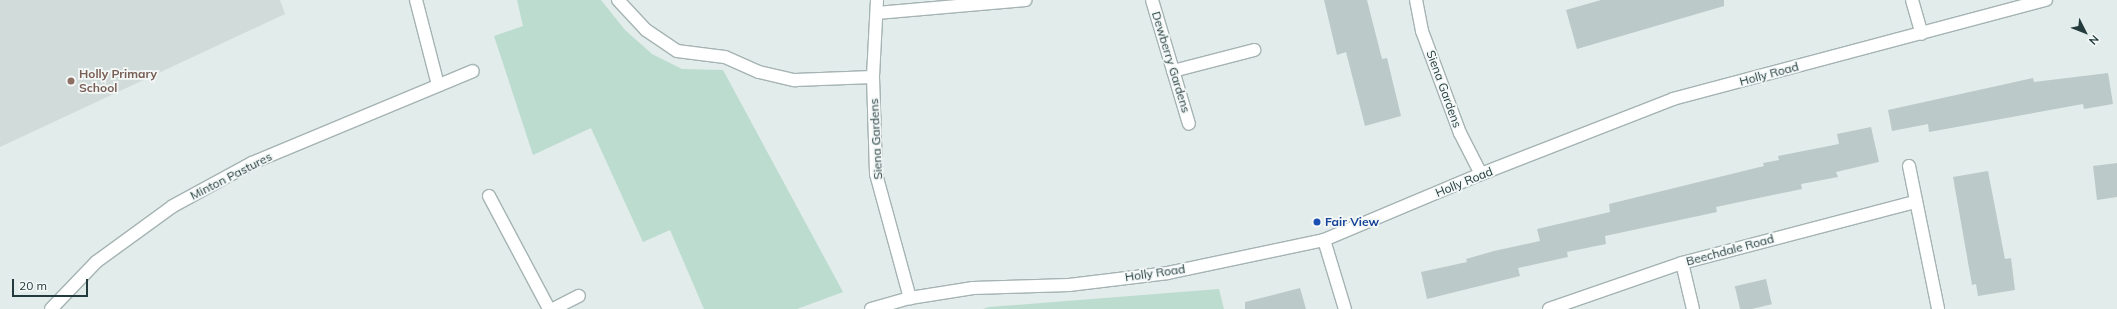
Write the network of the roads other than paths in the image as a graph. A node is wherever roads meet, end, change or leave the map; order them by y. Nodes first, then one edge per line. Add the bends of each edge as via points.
1 (416, 0) edge
2 (618, 0) edge
3 (877, 0) edge
4 (1025, 0) edge
5 (1152, 0) edge
6 (1416, 0) edge
7 (1912, 0) edge
8 (2046, 0) edge
9 (878, 13) junction
10 (1922, 34) junction
11 (1254, 50) dead end
12 (1173, 70) junction
13 (473, 71) dead end
14 (873, 76) junction
15 (438, 85) junction
16 (1189, 124) dead end
17 (1909, 166) dead end
18 (1481, 174) junction
19 (489, 196) dead end
20 (1915, 202) junction
21 (1324, 240) junction
22 (1682, 263) junction
23 (579, 296) dead end
24 (910, 298) junction
25 (51, 309) edge
26 (549, 309) edge
27 (553, 309) edge
28 (871, 309) edge
29 (1345, 309) edge
30 (1549, 309) edge
31 (1693, 309) edge
32 (1938, 309) edge

1 - 15 street
2 - 14 street via 646,30 677,51 725,57 759,72 795,80
3 - 9 street, Siena Gardens
4 - 9 street
5 - 12 street, Dewberry Gardens
6 - 18 street, Siena Gardens via 1422,31 1460,133
7 - 10 street
8 - 10 street, Holly Road
9 - 14 street, Siena Gardens
10 - 18 street, Holly Road via 1673,99
11 - 12 street
12 - 16 street, Dewberry Gardens
13 - 15 street, Minton Pastures
14 - 24 street, Siena Gardens via 876,174
15 - 25 street, Minton Pastures via 252,163 173,206 96,262
17 - 20 street
18 - 21 street, Holly Road
19 - 26 street
20 - 22 street, Beechdale Road
20 - 32 street
21 - 24 street, Holly Road via 1168,272 1069,284 973,288
21 - 29 street
22 - 30 street, Beechdale Road
22 - 31 street
23 - 27 street
24 - 28 street, Holly Road

